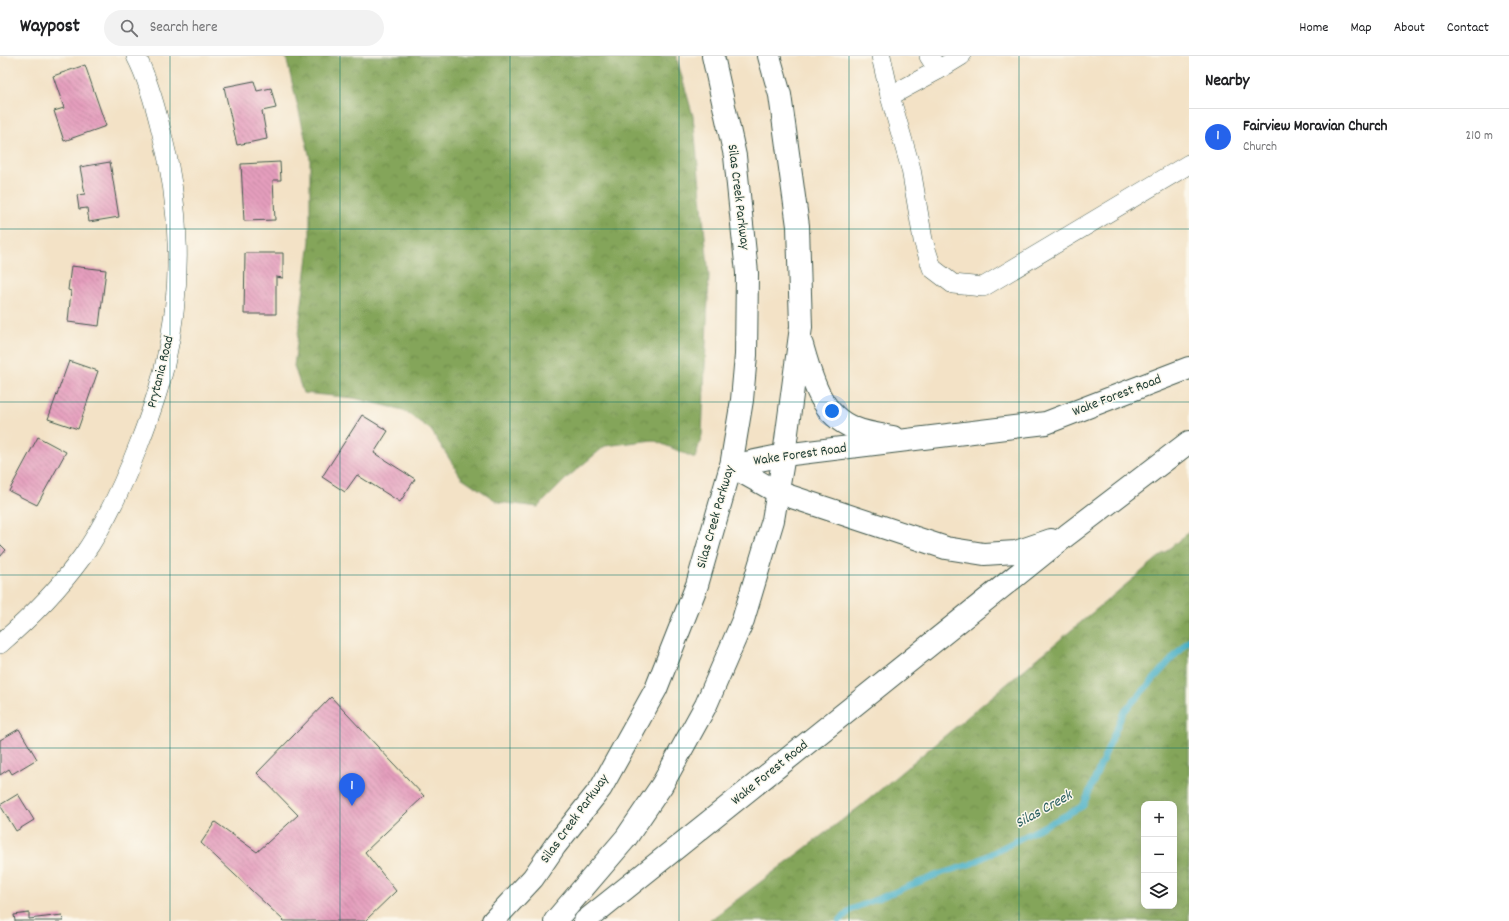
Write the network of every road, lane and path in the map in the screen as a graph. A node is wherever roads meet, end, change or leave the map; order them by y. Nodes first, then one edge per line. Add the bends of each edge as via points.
1 (136, 56) edge
2 (712, 56) edge
3 (769, 56) edge
4 (881, 56) edge
5 (961, 56) edge
6 (933, 63) edge
7 (890, 96) junction
8 (1189, 164) edge
9 (800, 337) junction
10 (1189, 368) edge
11 (912, 440) junction
12 (1189, 442) edge
13 (784, 455) junction
14 (732, 466) junction
15 (777, 492) junction
16 (1067, 535) junction
17 (0, 644) edge
18 (493, 921) edge
19 (555, 921) edge
20 (584, 921) edge

1 - 17 street, Prytania Road via 154,102 168,155 176,210 178,255 175,310 165,364 150,417 130,468 106,518 54,593
2 - 14 main road, Silas Creek Parkway via 735,156 747,273 746,355
3 - 9 main road via 780,96 798,226
4 - 7 street
5 - 6 street
6 - 7 street
7 - 8 street via 911,169 927,254 932,268 953,284 983,287
9 - 11 main road via 812,382 821,400 837,418 853,428
9 - 13 main road
10 - 11 main road, Wake Forest Road via 1046,423
11 - 13 main road, Wake Forest Road
12 - 16 main road, Wake Forest Road
13 - 14 main road, Wake Forest Road
13 - 15 main road
14 - 15 main road, Wake Forest Road
14 - 18 main road, Silas Creek Parkway via 697,585 656,689 601,788 533,878
15 - 16 main road, Wake Forest Road via 946,548 984,554 1016,552
15 - 19 main road via 773,520 743,620 706,706 662,785 626,838
16 - 20 main road, Wake Forest Road

